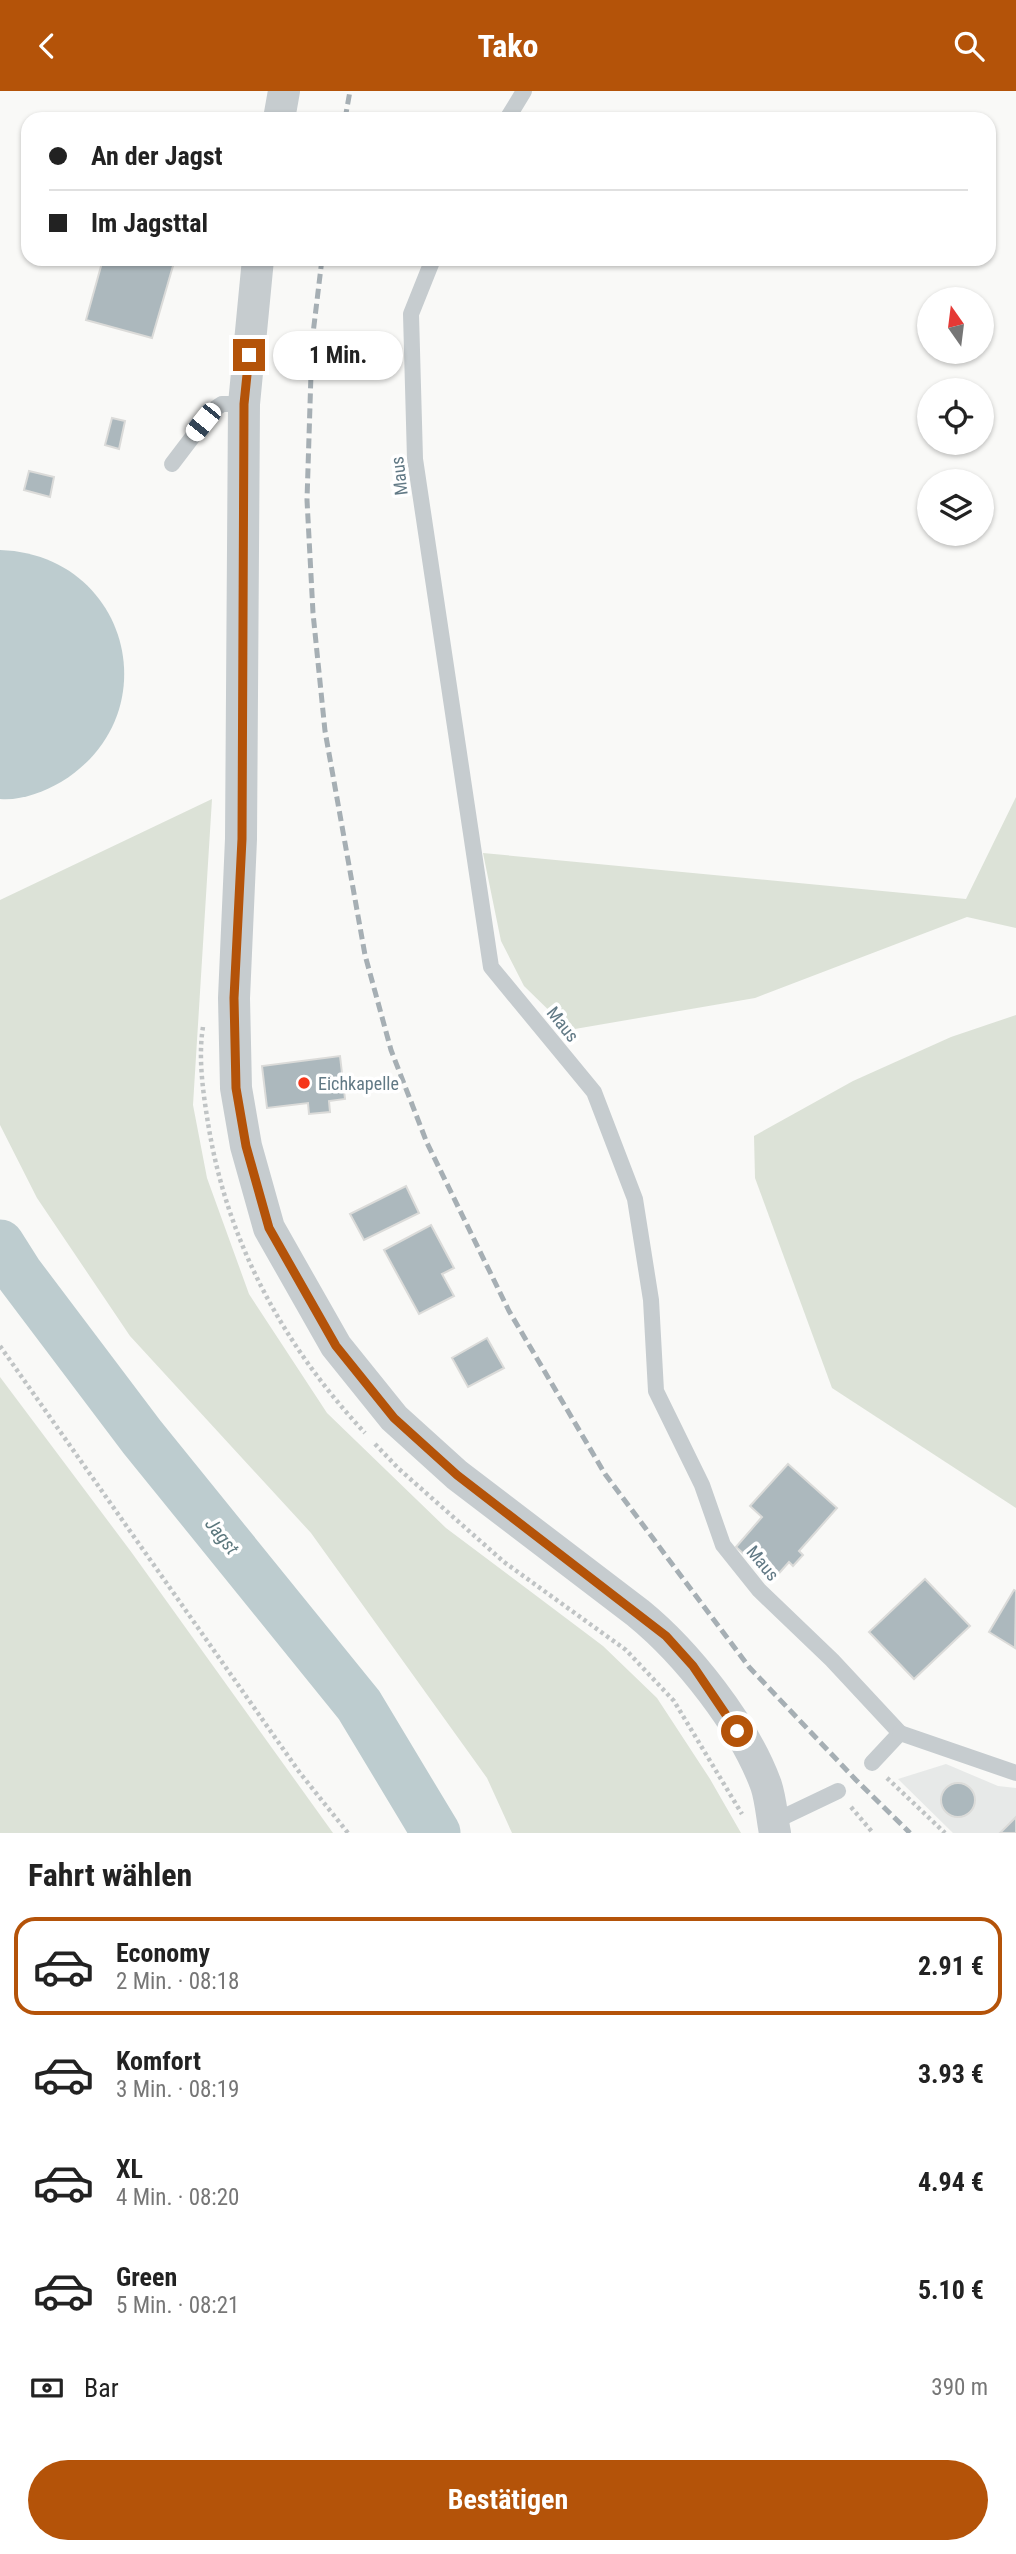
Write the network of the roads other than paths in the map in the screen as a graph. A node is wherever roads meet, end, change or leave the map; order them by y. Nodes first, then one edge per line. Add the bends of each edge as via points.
1 (284, 91) edge
2 (524, 91) edge
3 (280, 112) edge
4 (511, 112) edge
5 (257, 266) edge
6 (430, 266) edge
7 (244, 404) junction
8 (172, 464) dead end
9 (900, 1733) junction
10 (872, 1763) road end
11 (1016, 1773) edge
12 (838, 1791) road end
13 (764, 1824) edge

1 - 3 street
2 - 4 lane
5 - 7 street
6 - 9 lane, Maus via 411,314 415,459 491,967 594,1091 635,1199 651,1300 656,1391 702,1485 723,1545 759,1590
7 - 8 lane via 222,404 213,410
7 - 13 street via 236,1088 246,1146 269,1228 336,1346 394,1418 457,1475 666,1636 693,1666 748,1748 766,1786
9 - 10 lane
9 - 11 lane, Maus
12 - 13 lane

